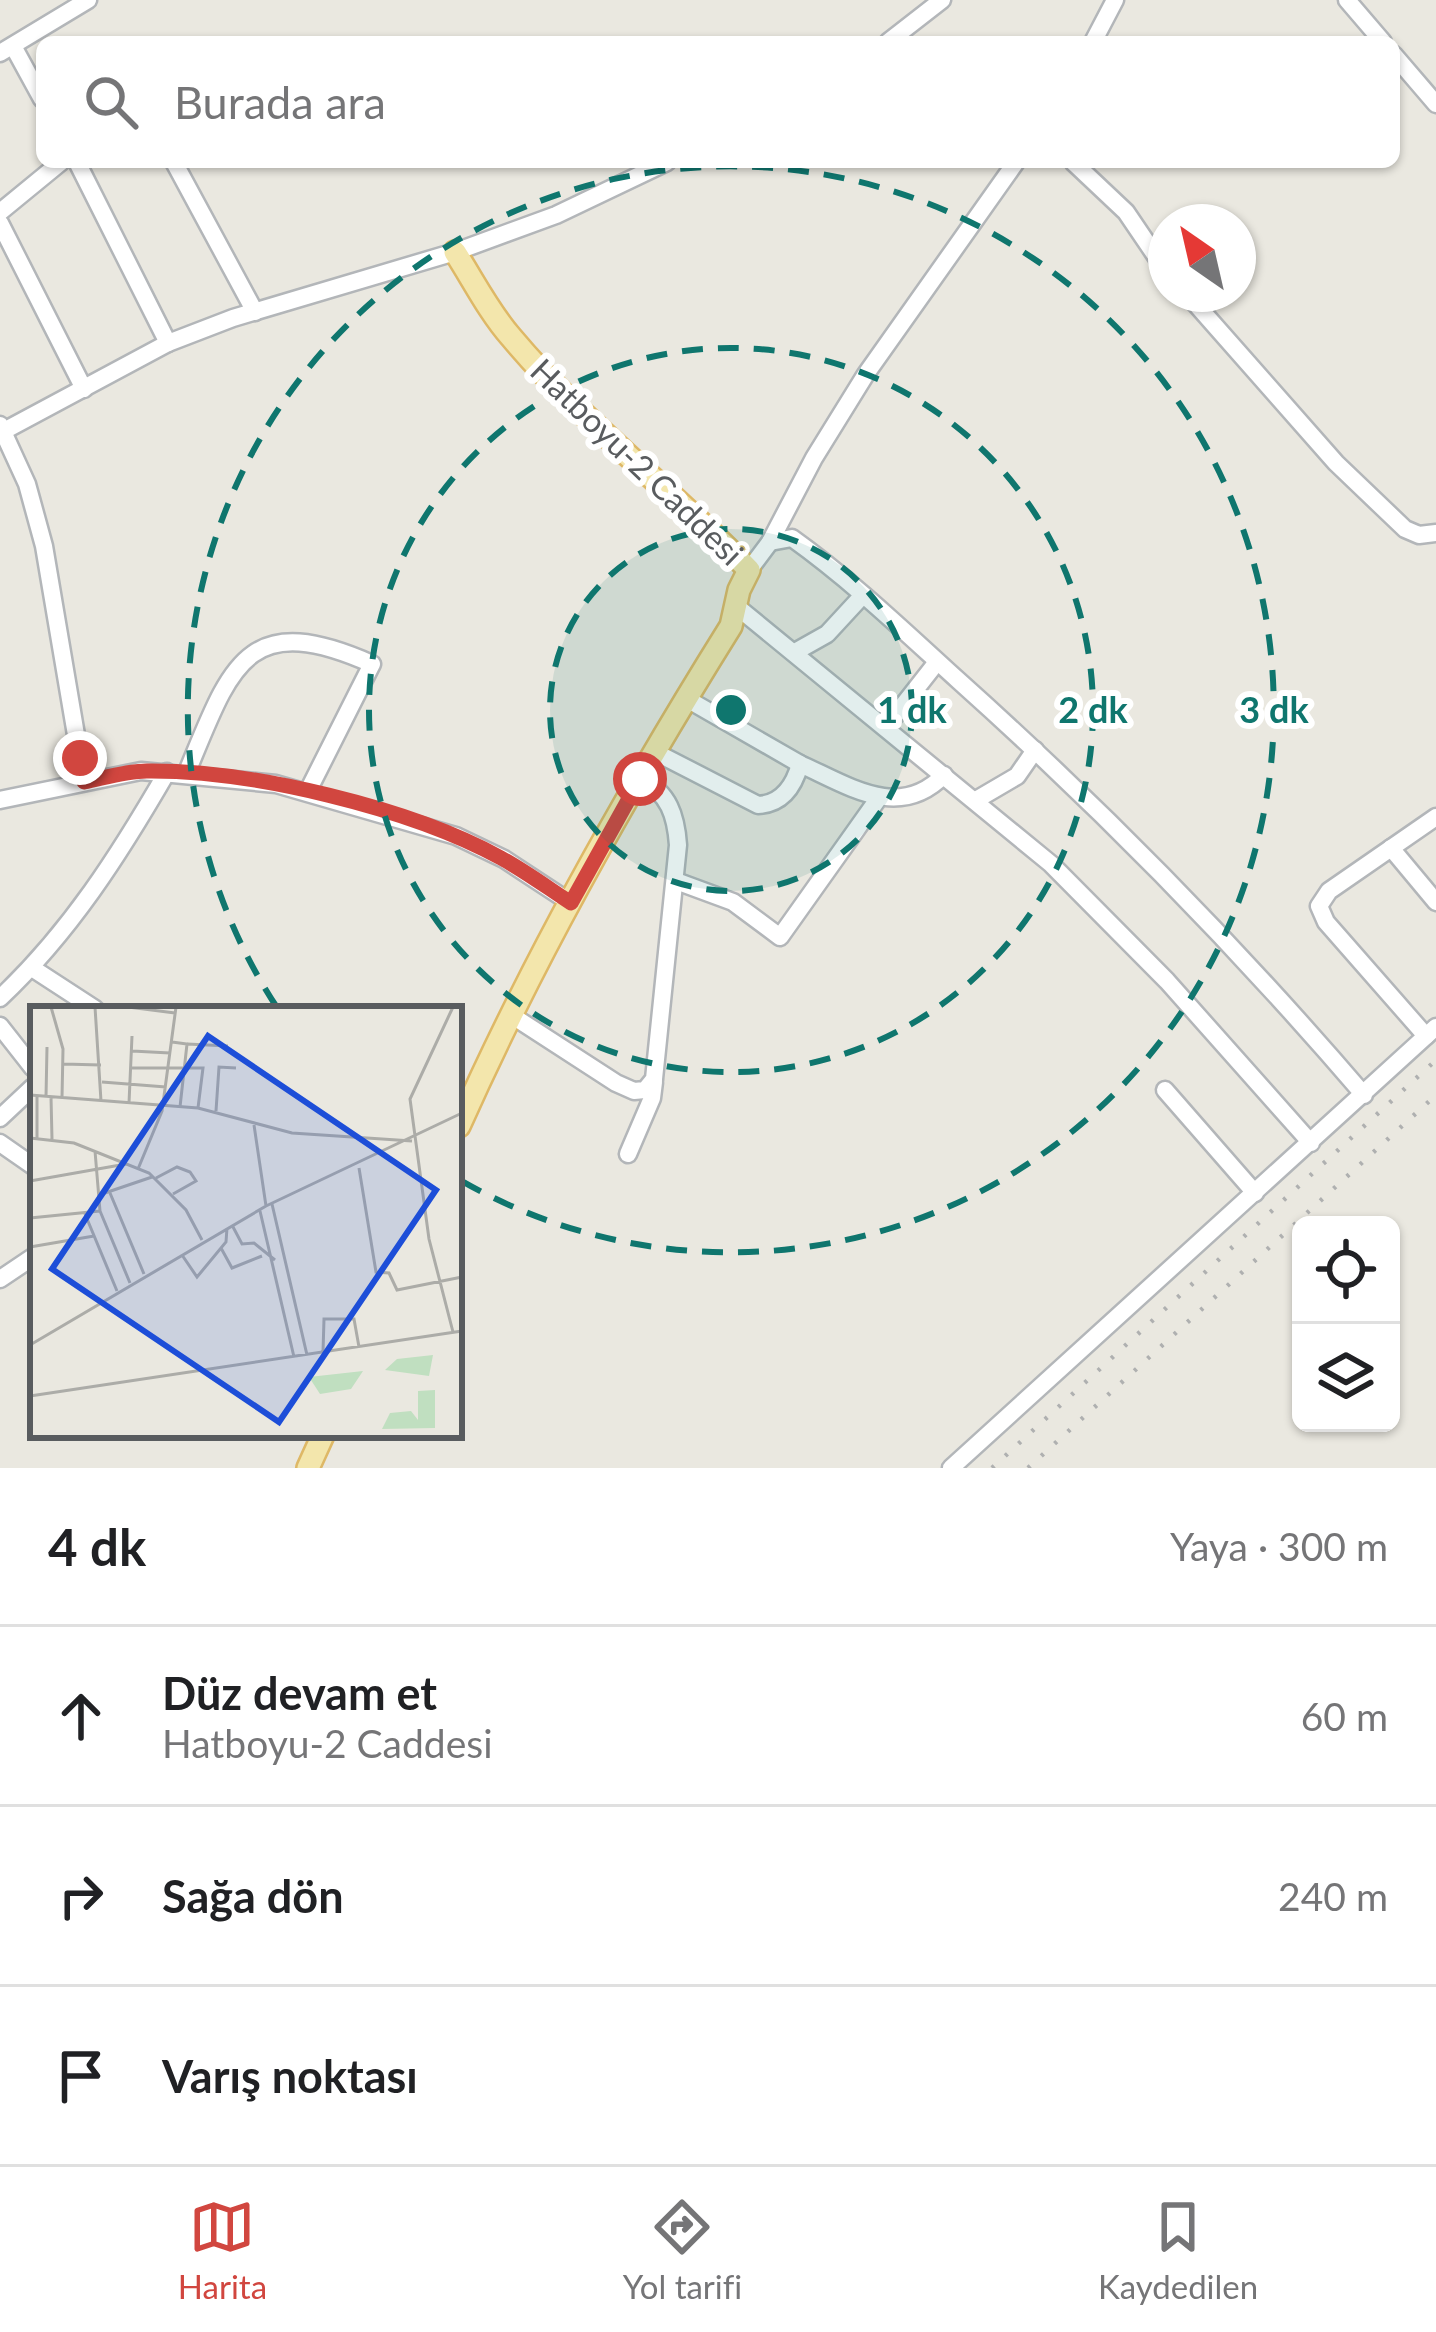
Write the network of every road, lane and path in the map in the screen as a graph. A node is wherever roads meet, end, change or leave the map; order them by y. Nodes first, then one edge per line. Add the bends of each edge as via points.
1 (88, 0) edge
2 (942, 0) edge
3 (1115, 0) edge
4 (1347, 0) edge
5 (896, 36) edge
6 (1096, 36) edge
7 (1378, 36) edge
8 (6, 49) edge
9 (1400, 62) edge
10 (36, 91) edge
11 (1436, 104) edge
12 (54, 168) edge
13 (80, 168) edge
14 (177, 168) edge
15 (655, 168) edge
16 (1012, 168) edge
17 (1078, 168) edge
18 (0, 212) edge
19 (0, 224) edge
20 (1148, 245) edge
21 (455, 252) junction
22 (255, 312) junction
23 (1202, 312) edge
24 (168, 343) junction
25 (84, 389) junction
26 (1, 430) edge
27 (1436, 533) edge
28 (770, 542) junction
29 (749, 570) junction
30 (863, 596) junction
31 (736, 607) junction
32 (795, 652) junction
33 (938, 662) junction
34 (687, 699) junction
35 (886, 727) junction
36 (1035, 750) junction
37 (655, 752) junction
38 (800, 764) junction
39 (167, 772) junction
40 (187, 772) junction
41 (944, 775) junction
42 (640, 779) junction
43 (84, 782) junction
44 (308, 791) junction
45 (20, 797) junction
46 (878, 799) junction
47 (0, 800) edge
48 (976, 800) junction
49 (0, 818) edge
50 (1436, 818) edge
51 (1391, 848) junction
52 (676, 881) junction
53 (1436, 902) edge
54 (571, 903) junction
55 (32, 968) junction
56 (0, 998) edge
57 (89, 1006) edge
58 (511, 1015) junction
59 (0, 1026) edge
60 (1431, 1032) edge
61 (30, 1064) edge
62 (654, 1079) junction
63 (30, 1090) edge
64 (1165, 1090) dead end
65 (1364, 1095) junction
66 (0, 1118) edge
67 (462, 1120) edge
68 (1311, 1142) junction
69 (0, 1143) edge
70 (628, 1154) dead end
71 (30, 1164) edge
72 (1255, 1193) junction
73 (30, 1259) edge
74 (0, 1280) edge
75 (322, 1438) edge
76 (308, 1468) edge
77 (951, 1468) edge

1 - 8 street
2 - 5 street
3 - 6 street
4 - 7 street
8 - 10 street
9 - 11 street
12 - 18 street
13 - 24 street
14 - 22 street
15 - 21 street
16 - 28 street via 866,374
17 - 20 street
19 - 25 street
21 - 22 street
21 - 29 main road, Hatboyu-2 Caddesi via 508,334 586,419
22 - 24 street
23 - 27 street via 1405,530
24 - 25 street
25 - 26 street
26 - 43 street via 44,545
28 - 29 street
28 - 30 street via 792,538
29 - 31 main road, Hatboyu-2 Caddesi
30 - 32 street via 827,634
30 - 33 street
31 - 32 street
31 - 34 main road, Hatboyu-2 Caddesi
32 - 35 street
33 - 35 street
33 - 36 street
34 - 37 main road, Hatboyu-2 Caddesi
34 - 38 street
35 - 41 street
36 - 48 street via 1017,776
36 - 65 street via 1258,972
37 - 38 street via 758,805 782,796
37 - 42 main road, Hatboyu-2 Caddesi
38 - 46 street
39 - 40 street
39 - 43 street
39 - 55 street via 90,897
40 - 44 street
40 - 44 street via 244,660 272,642 317,643 372,664
41 - 46 street via 915,795
41 - 48 street
42 - 52 street via 664,796 676,819
42 - 54 main road, Hatboyu-2 Caddesi
43 - 45 street
44 - 54 street via 456,836
45 - 47 street
45 - 49 street
46 - 52 street via 781,937 733,902
48 - 68 street via 1117,929
50 - 51 street
51 - 53 street
51 - 60 street via 1329,891 1320,914
52 - 62 street
54 - 58 main road, Hatboyu-2 Caddesi
55 - 56 street
55 - 57 street
58 - 62 street via 616,1083 645,1090
58 - 67 main road, Hatboyu-2 Caddesi
59 - 61 street
60 - 65 street
62 - 70 street
63 - 66 street
64 - 72 street
65 - 68 street
68 - 72 street
69 - 71 street
72 - 77 street
73 - 74 street
75 - 76 main road

